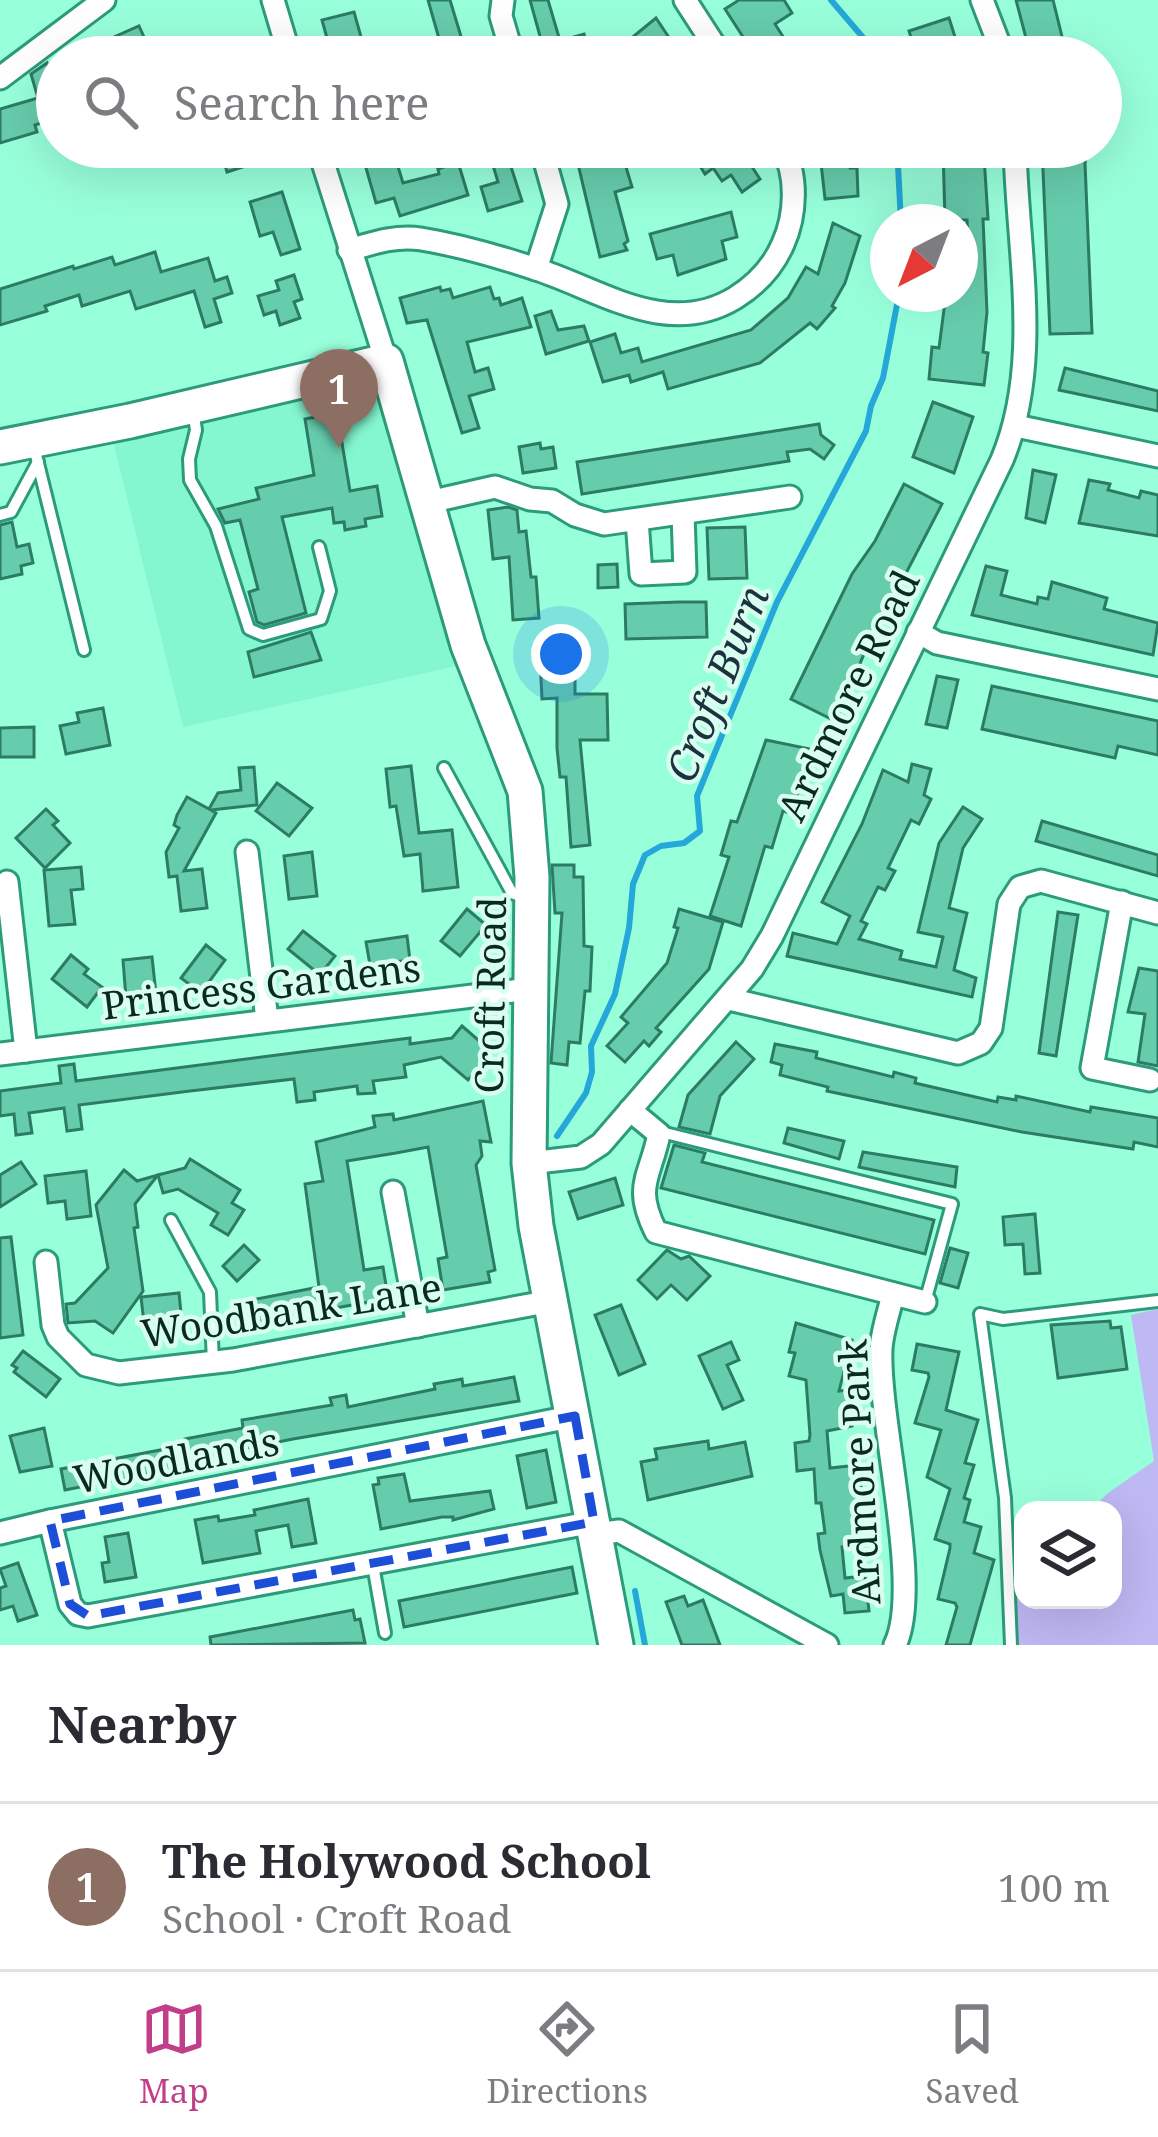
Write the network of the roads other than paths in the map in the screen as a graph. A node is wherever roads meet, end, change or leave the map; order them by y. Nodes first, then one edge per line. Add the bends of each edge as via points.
1 (104, 0) edge
2 (272, 0) edge
3 (503, 0) edge
4 (685, 0) edge
5 (982, 0) edge
6 (56, 36) edge
7 (283, 36) edge
8 (507, 36) edge
9 (708, 36) edge
10 (996, 36) edge
11 (36, 51) edge
12 (0, 78) edge
13 (324, 168) edge
14 (548, 168) edge
15 (790, 168) edge
16 (1016, 168) edge
17 (349, 250) junction
18 (536, 268) junction
19 (386, 361) junction
20 (193, 407) junction
21 (1016, 426) junction
22 (23, 450) edge
23 (1158, 456) edge
24 (790, 497) dead end
25 (429, 502) junction
26 (683, 514) junction
27 (0, 515) edge
28 (638, 520) junction
29 (319, 547) dead end
30 (918, 632) junction
31 (84, 650) dead end
32 (1158, 689) edge
33 (444, 768) dead end
34 (247, 852) dead end
35 (7, 882) dead end
36 (532, 901) junction
37 (1122, 902) junction
38 (1158, 913) edge
39 (530, 989) junction
40 (729, 999) junction
41 (267, 1020) junction
42 (26, 1051) junction
43 (0, 1054) edge
44 (1150, 1080) dead end
45 (630, 1110) junction
46 (656, 1131) junction
47 (529, 1163) junction
48 (393, 1192) dead end
49 (171, 1220) dead end
50 (46, 1262) dead end
51 (893, 1294) junction
52 (551, 1300) junction
53 (1158, 1301) edge
54 (926, 1302) joint
55 (418, 1326) junction
56 (213, 1363) junction
57 (575, 1416) junction
58 (50, 1521) junction
59 (595, 1528) junction
60 (0, 1533) edge
61 (373, 1565) junction
62 (385, 1633) dead end
63 (616, 1645) edge
64 (827, 1645) edge
65 (895, 1645) edge
66 (1011, 1645) edge

1 - 6 street
2 - 7 street
3 - 8 street
4 - 9 street
5 - 10 street
11 - 12 street
13 - 17 street
14 - 18 street via 557,204
15 - 18 street via 788,231 760,279 730,301 658,314
16 - 21 street, Ardmore Road via 1024,374
17 - 18 street via 421,239
17 - 19 street
19 - 20 street
19 - 25 street, Croft Road
20 - 22 street
20 - 29 lane via 190,480 217,526 249,629 263,634 321,619 330,591
21 - 23 street
21 - 30 street, Ardmore Road
22 - 27 lane via 11,512
22 - 31 lane
24 - 26 street
25 - 28 street via 495,487 604,524
25 - 36 street, Croft Road via 468,645 525,791
26 - 28 street
26 - 28 street via 685,572 641,574
30 - 32 street via 937,643
30 - 40 street, Ardmore Road via 772,936
33 - 36 lane via 512,892
34 - 41 street
35 - 42 street
36 - 39 street, Croft Road
37 - 38 street
37 - 40 street via 1041,881 1020,887 1009,904 991,1028 966,1052
37 - 44 street via 1092,1068
39 - 41 street, Princess Gardens
39 - 47 street, Croft Road
40 - 45 street, Ardmore Road
41 - 42 street, Princess Gardens
42 - 43 street, Princess Gardens
45 - 46 street
45 - 47 street, Ardmore Road via 581,1156
46 - 51 street via 642,1179 656,1232
46 - 54 lane via 952,1204
47 - 52 street, Croft Road
48 - 55 street
49 - 56 lane via 210,1292
50 - 56 street, Woodbank Lane via 53,1325 86,1365 119,1373
51 - 54 street
51 - 65 street, Ardmore Park via 881,1346 904,1590
52 - 55 street, Woodbank Lane
52 - 57 street, Croft Road
53 - 66 lane via 1003,1319 980,1314 1004,1498
55 - 56 street, Woodbank Lane
57 - 58 street, Woodlands
57 - 59 street, Croft Road
58 - 60 street
58 - 61 street, Woodlands via 70,1604 83,1616
59 - 61 street, Woodlands
59 - 63 street, Croft Road
59 - 64 street via 620,1531
61 - 62 lane

